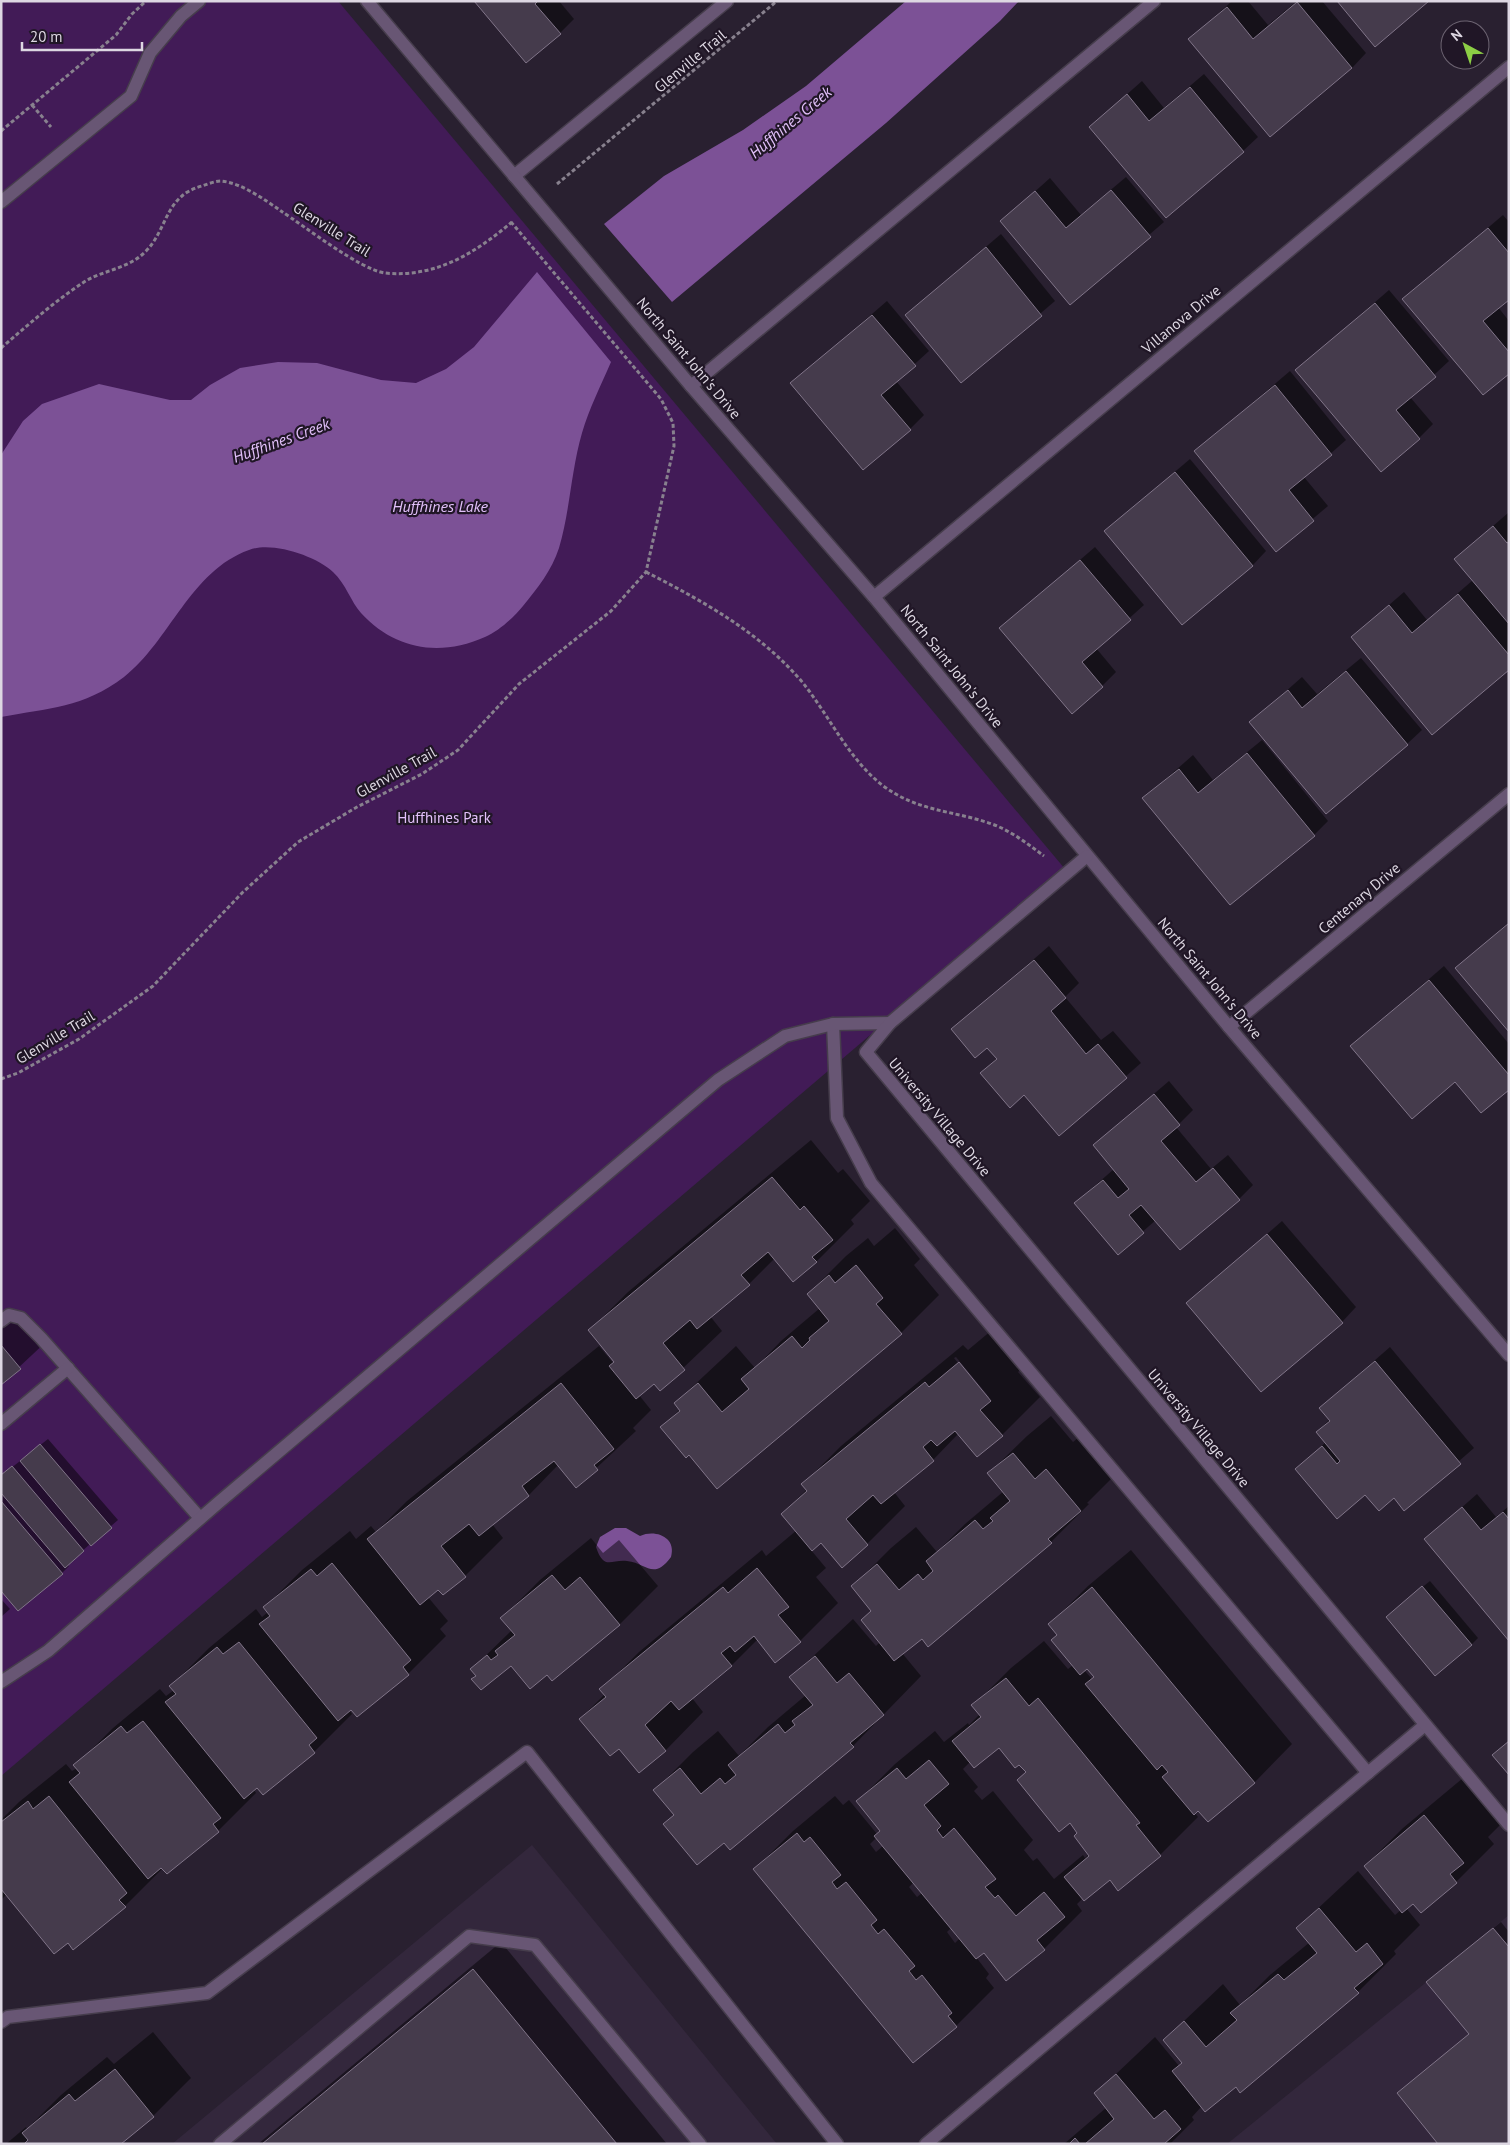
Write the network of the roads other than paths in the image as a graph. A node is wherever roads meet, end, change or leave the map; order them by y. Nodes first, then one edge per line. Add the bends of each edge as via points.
1 (200, 1) edge
2 (368, 1) edge
3 (727, 1) edge
4 (1154, 1) edge
5 (1509, 67) edge
6 (514, 176) junction
7 (1, 202) edge
8 (691, 386) junction
9 (874, 597) junction
10 (1509, 794) edge
11 (1087, 856) junction
12 (890, 1023) junction
13 (834, 1024) junction
14 (1229, 1027) junction
15 (1, 1321) edge
16 (1509, 1355) edge
17 (68, 1368) junction
18 (1, 1424) edge
19 (200, 1518) junction
20 (1, 1682) edge
21 (1425, 1725) junction
22 (1368, 1773) junction
23 (1509, 1825) edge
24 (1, 2022) edge
25 (220, 2144) edge
26 (700, 2144) edge
27 (837, 2144) edge
28 (926, 2144) edge

1 - 7 street via 181,16 150,53 131,96
2 - 6 street, North Saint John's Drive
3 - 6 street
4 - 8 street
5 - 9 street, Villanova Drive
6 - 8 street, North Saint John's Drive
8 - 9 street, North Saint John's Drive
9 - 11 street, North Saint John's Drive
10 - 14 street, Centenary Drive
11 - 12 street
11 - 14 street, North Saint John's Drive
12 - 13 street
12 - 21 street, University Village Drive via 866,1052
13 - 19 street via 785,1036 718,1080
13 - 22 street via 837,1118 871,1183
14 - 16 street, North Saint John's Drive
15 - 17 street via 9,1315 21,1318
17 - 18 street
17 - 19 street
19 - 20 street via 48,1651
21 - 22 street
21 - 23 street, University Village Drive
22 - 28 street
24 - 27 street via 8,2017 207,1993 527,1752
25 - 26 street via 469,1936 535,1945

